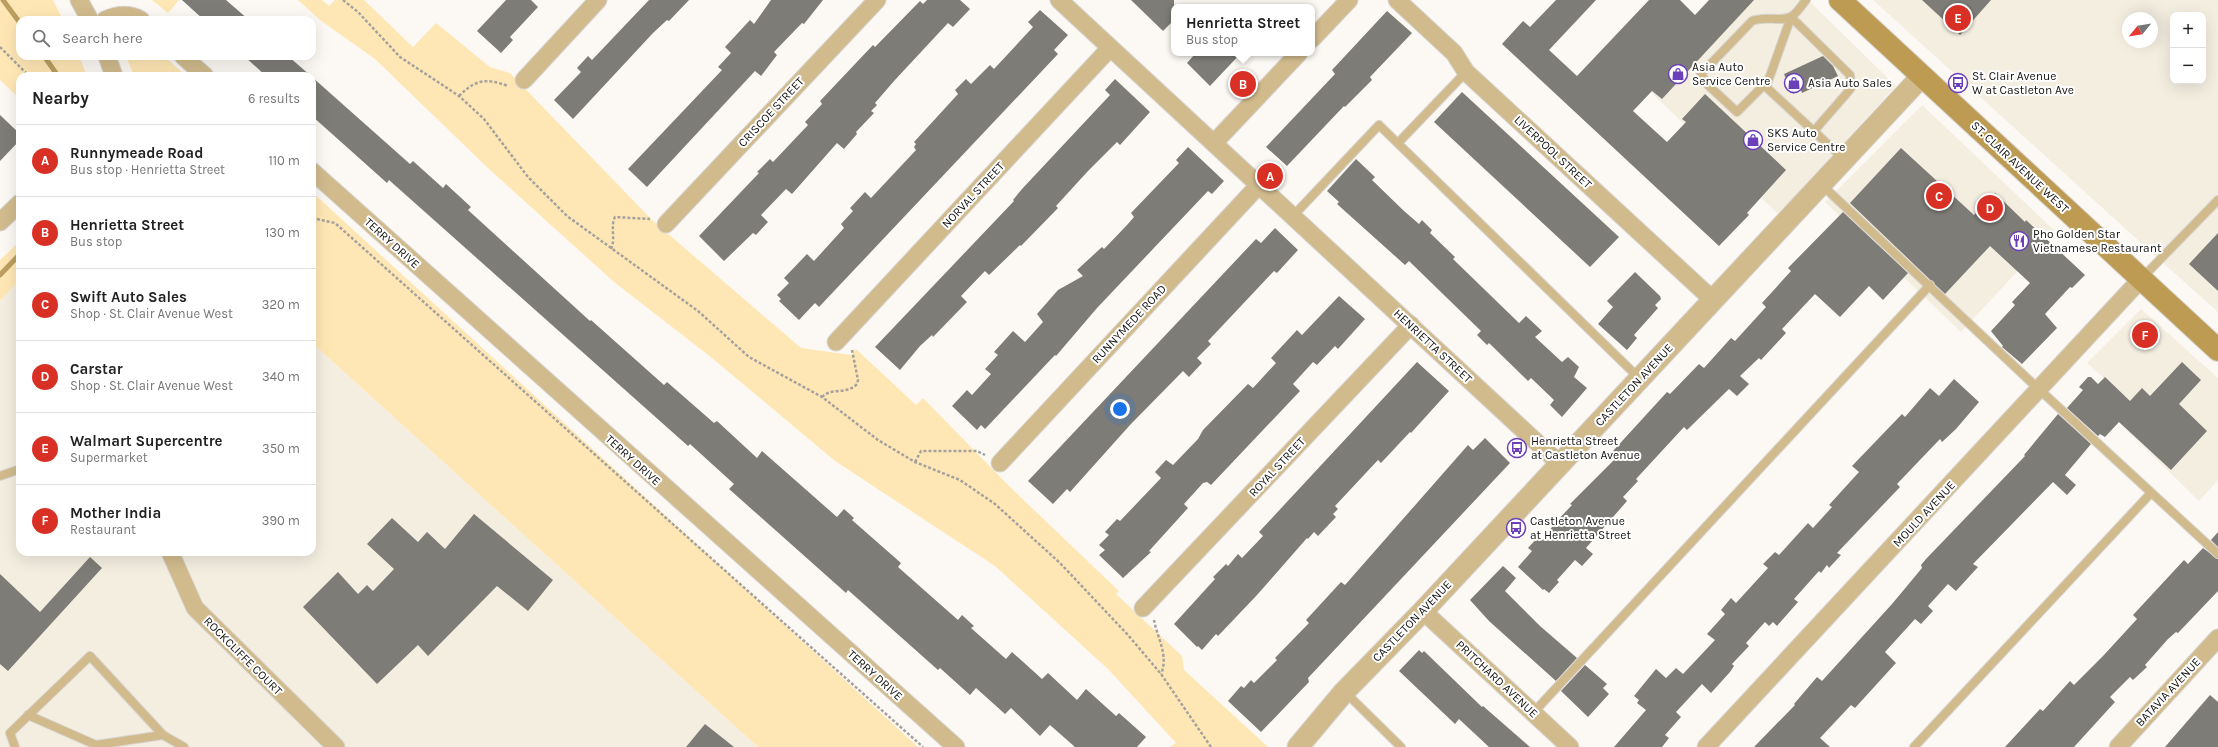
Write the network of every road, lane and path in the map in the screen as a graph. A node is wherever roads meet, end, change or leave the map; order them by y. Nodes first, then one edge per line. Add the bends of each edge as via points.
1 (79, 0) edge
2 (343, 0) edge
3 (598, 0) edge
4 (877, 0) edge
5 (1059, 0) edge
6 (1349, 0) edge
7 (1398, 0) edge
8 (1806, 0) edge
9 (1840, 0) edge
10 (88, 16) edge
11 (116, 16) edge
12 (134, 16) edge
13 (1791, 17) junction
14 (1315, 37) edge
15 (0, 47) edge
16 (1110, 48) junction
17 (1296, 56) edge
18 (108, 60) edge
19 (187, 60) edge
20 (26, 72) edge
21 (113, 72) edge
22 (201, 72) edge
23 (1466, 72) junction
24 (1922, 76) junction
25 (519, 84) joint
26 (1766, 86) junction
27 (459, 96) junction
28 (1814, 131) junction
29 (1214, 142) junction
30 (1398, 143) junction
31 (1845, 160) junction
32 (316, 175) edge
33 (1259, 185) junction
34 (1822, 185) junction
35 (2218, 200) edge
36 (16, 206) edge
37 (1293, 216) junction
38 (1, 218) edge
39 (316, 219) edge
40 (659, 222) joint
41 (611, 249) junction
42 (2141, 279) junction
43 (1930, 285) junction
44 (1713, 300) junction
45 (1411, 325) junction
46 (844, 344) joint
47 (2218, 350) edge
48 (1640, 378) junction
49 (2039, 390) junction
50 (822, 397) junction
51 (995, 461) joint
52 (915, 462) junction
53 (1560, 464) junction
54 (16, 470) edge
55 (0, 476) edge
56 (2151, 493) junction
57 (2218, 554) edge
58 (172, 556) edge
59 (1423, 611) junction
60 (1149, 613) joint
61 (2218, 638) edge
62 (1160, 674) junction
63 (1344, 692) junction
64 (1533, 713) junction
65 (28, 716) junction
66 (163, 735) junction
67 (15, 747) edge
68 (184, 747) edge
69 (336, 747) edge
70 (923, 747) edge
71 (956, 747) edge
72 (1212, 747) edge
73 (1298, 747) edge
74 (1401, 747) edge
75 (1570, 747) edge
76 (1706, 747) edge
77 (1914, 747) edge
78 (2118, 747) edge

1 - 10 street
2 - 27 path via 358,12 400,57
3 - 25 street
4 - 40 street, CRISCOE STREET
5 - 16 street, HENRIETTA STREET
6 - 14 street
7 - 23 street, LIVERPOOL STREET via 1454,52
8 - 13 lane
9 - 24 main road, ST. CLAIR AVENUE WEST
11 - 12 street
13 - 26 lane
13 - 26 lane via 1761,17 1752,21 1701,74 1708,86 1737,112 1763,86
13 - 28 lane via 1850,75 1851,82 1847,93
15 - 20 path
16 - 29 street, HENRIETTA STREET
16 - 46 street, NORVAL STREET
17 - 29 street
18 - 21 street
19 - 22 street
23 - 30 lane
23 - 44 street, LIVERPOOL STREET
24 - 31 street, CASTLETON AVENUE
24 - 42 main road, ST. CLAIR AVENUE WEST
25 - 27 path via 485,80 468,86
26 - 28 lane
27 - 41 path via 484,119 528,177 567,216
28 - 31 lane
29 - 33 street, HENRIETTA STREET
30 - 37 lane via 1379,125
30 - 48 lane
31 - 34 street, CASTLETON AVENUE
32 - 71 street, TERRY DRIVE
33 - 37 street, HENRIETTA STREET
33 - 51 street, RUNNYMEDE ROAD
34 - 43 lane
34 - 44 street, CASTLETON AVENUE
35 - 42 lane
36 - 38 street
37 - 45 street, HENRIETTA STREET
39 - 70 path via 335,222
40 - 41 path via 615,217 614,243
41 - 50 path via 698,311 749,357
42 - 47 main road, ST. CLAIR AVENUE WEST
42 - 49 street, MOULD AVENUE
43 - 49 lane
43 - 64 lane
44 - 48 street, CASTLETON AVENUE
45 - 53 street, HENRIETTA STREET
45 - 60 street, ROYAL STREET
46 - 50 path via 858,380 857,384 849,390 833,392
48 - 53 street, CASTLETON AVENUE
49 - 56 lane
49 - 76 street, MOULD AVENUE
50 - 52 path via 878,440
51 - 52 path via 978,452 936,450 921,451
52 - 62 path via 960,480 1007,514 1065,568 1128,635
53 - 59 street, CASTLETON AVENUE
54 - 55 lane
56 - 57 lane
56 - 77 lane
58 - 69 street, ROCKCLIFFE COURT via 195,608
59 - 63 street, CASTLETON AVENUE
59 - 64 street, PRITCHARD AVENUE
60 - 62 path via 1163,658
61 - 78 street, BATAVIA AVENUE
62 - 72 path
63 - 73 street, CASTLETON AVENUE
63 - 74 lane
64 - 75 street, PRITCHARD AVENUE
65 - 66 lane via 96,744
65 - 66 lane via 90,656
65 - 67 lane via 10,733
66 - 68 lane

